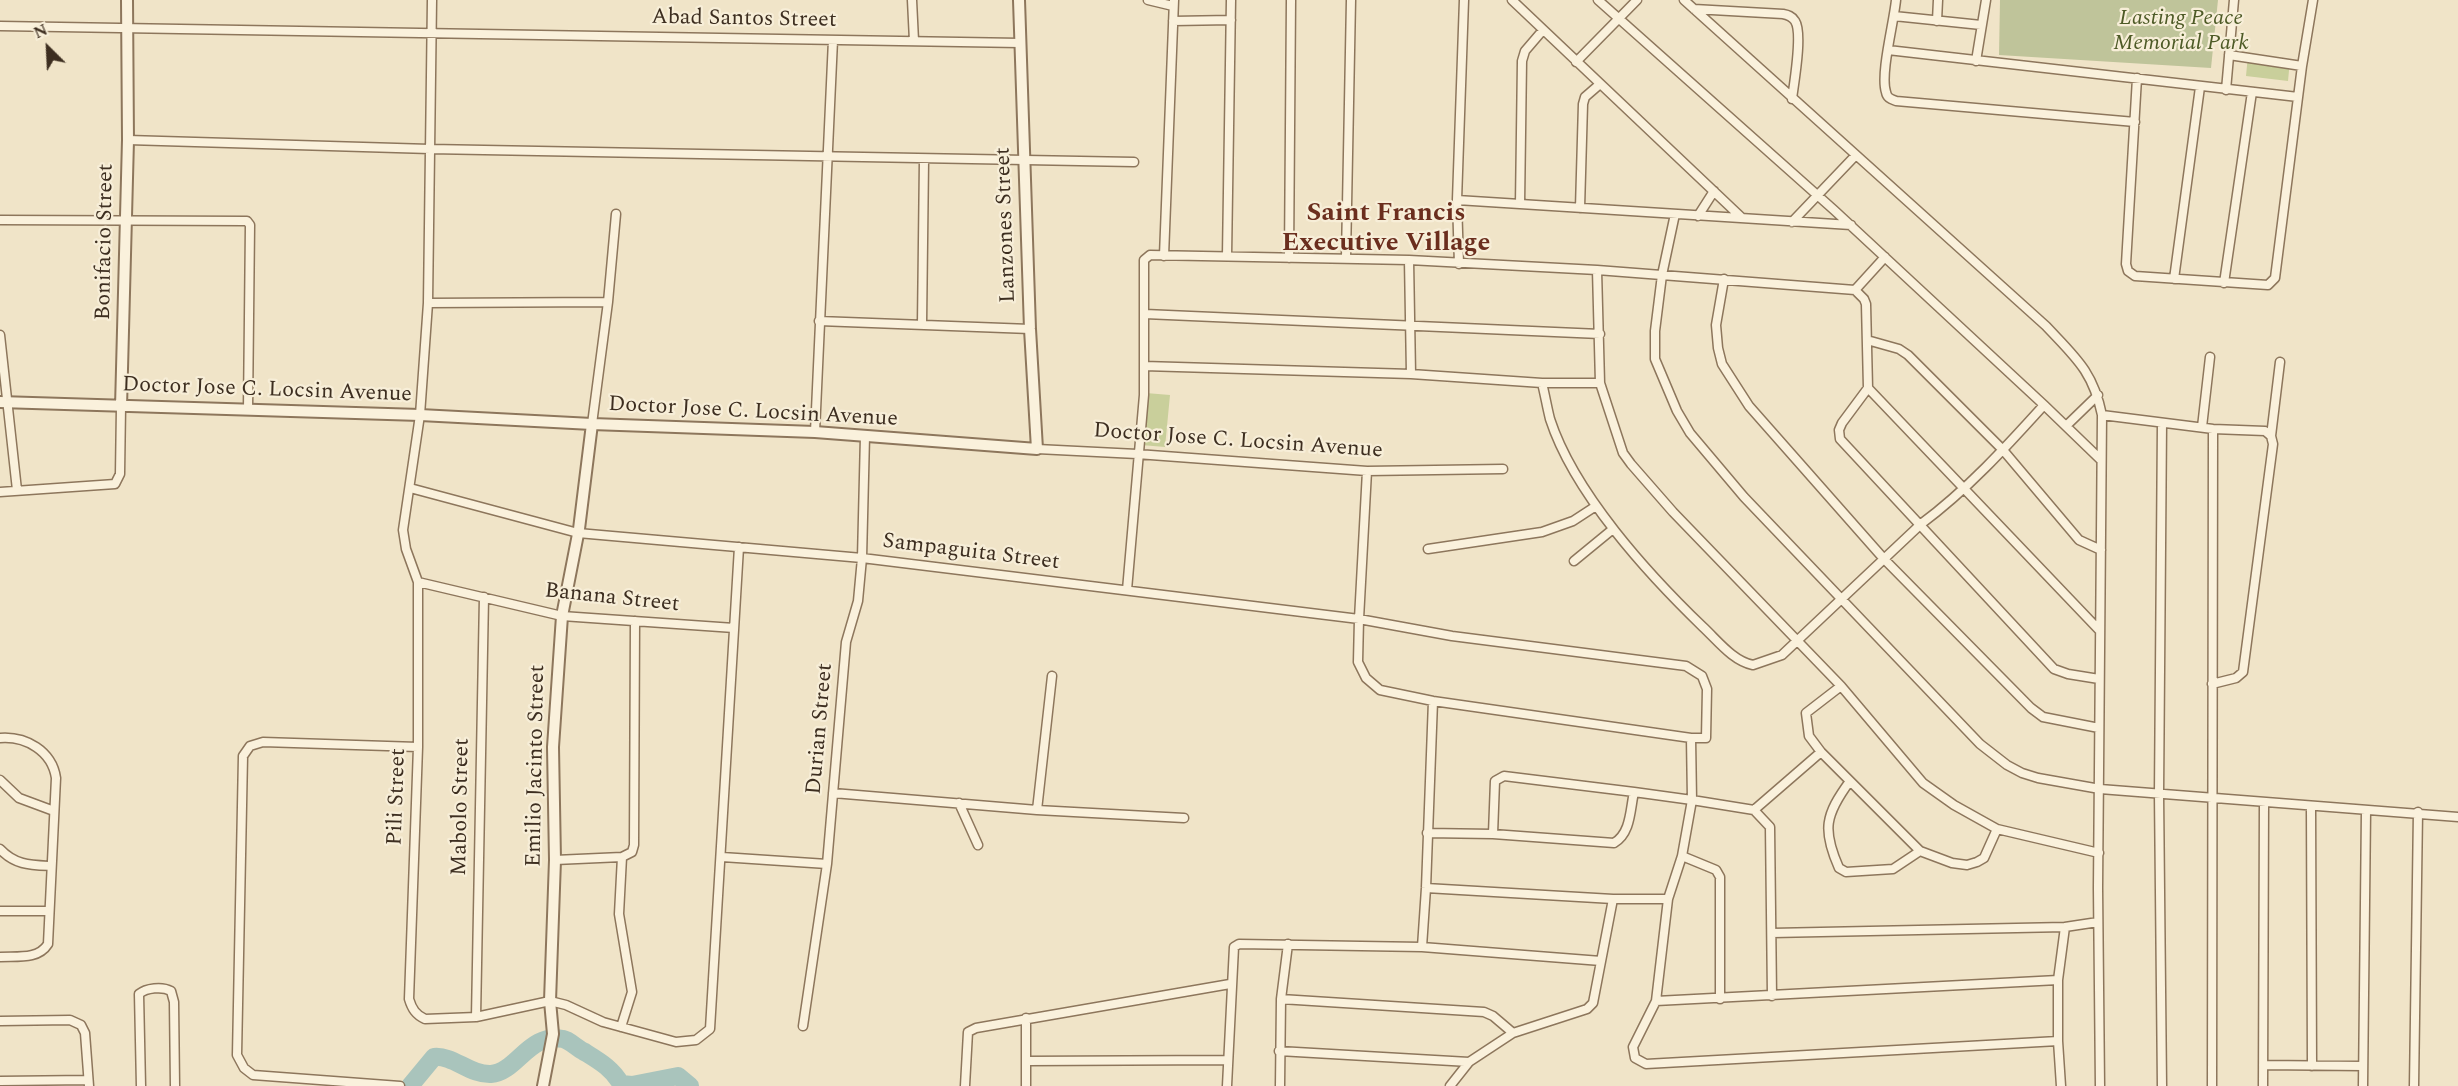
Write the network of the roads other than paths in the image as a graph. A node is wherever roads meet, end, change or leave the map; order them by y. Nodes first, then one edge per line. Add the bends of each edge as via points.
1 (127, 0) edge
2 (432, 0) edge
3 (912, 0) edge
4 (1019, 0) edge
5 (1148, 0) edge
6 (1231, 0) edge
7 (1291, 0) edge
8 (1350, 0) edge
9 (1464, 0) edge
10 (1512, 0) edge
11 (1598, 0) edge
12 (1637, 0) edge
13 (1684, 0) edge
14 (1896, 0) edge
15 (1938, 0) edge
16 (1986, 0) edge
17 (2234, 0) edge
18 (2313, 0) edge
19 (1174, 3) edge
20 (1693, 9) junction
21 (1894, 16) junction
22 (1231, 20) junction
23 (1619, 20) junction
24 (1173, 21) junction
25 (1937, 21) junction
26 (1981, 25) junction
27 (0, 26) edge
28 (126, 27) junction
29 (1543, 30) junction
30 (432, 32) junction
31 (833, 40) junction
32 (915, 41) junction
33 (1020, 43) junction
34 (1888, 50) junction
35 (2229, 55) junction
36 (1976, 61) junction
37 (1576, 62) junction
38 (2302, 66) junction
39 (2137, 78) junction
40 (1600, 84) junction
41 (2200, 87) junction
42 (2226, 90) junction
43 (2252, 92) junction
44 (2298, 98) junction
45 (1792, 99) junction
46 (2135, 122) junction
47 (128, 140) junction
48 (430, 149) junction
49 (1855, 156) junction
50 (828, 157) junction
51 (924, 160) junction
52 (1025, 162) junction
53 (1134, 162) dead end
54 (1714, 191) junction
55 (1818, 195) junction
56 (1457, 200) junction
57 (1520, 204) junction
58 (1580, 208) junction
59 (616, 214) dead end
60 (1675, 214) junction
61 (1698, 216) junction
62 (1742, 218) junction
63 (0, 220) edge
64 (126, 222) junction
65 (1792, 222) junction
66 (1851, 225) junction
67 (1164, 256) junction
68 (1227, 256) junction
69 (1346, 257) junction
70 (1885, 257) junction
71 (1289, 258) junction
72 (1409, 260) junction
73 (1460, 264) junction
74 (1597, 270) junction
75 (1662, 275) junction
76 (1724, 279) junction
77 (2174, 279) junction
78 (2224, 283) junction
79 (1855, 290) junction
80 (608, 302) junction
81 (428, 303) junction
82 (1145, 314) junction
83 (819, 321) junction
84 (922, 324) junction
85 (1409, 324) junction
86 (1030, 329) junction
87 (1600, 334) junction
88 (0, 335) edge
89 (1867, 340) junction
90 (2210, 357) dead end
91 (2280, 362) dead end
92 (1144, 366) junction
93 (1411, 374) junction
94 (1542, 383) junction
95 (1600, 383) junction
96 (1868, 388) junction
97 (2098, 395) junction
98 (4, 402) edge
99 (2044, 405) junction
100 (121, 407) junction
101 (248, 409) junction
102 (420, 415) junction
103 (2102, 415) junction
104 (2162, 423) junction
105 (592, 424) junction
106 (2066, 426) junction
107 (2202, 428) junction
108 (2213, 429) junction
109 (815, 432) junction
110 (2271, 435) junction
111 (865, 436) junction
112 (1037, 449) junction
113 (2003, 450) junction
114 (1137, 454) junction
115 (2101, 460) junction
116 (1503, 469) dead end
117 (1367, 471) junction
118 (410, 488) junction
119 (1964, 488) junction
120 (17, 490) junction
121 (0, 492) edge
122 (1596, 506) junction
123 (1921, 524) junction
124 (1613, 529) junction
125 (578, 533) junction
126 (739, 547) junction
127 (1428, 549) dead end
128 (2101, 550) junction
129 (862, 558) junction
130 (1884, 559) junction
131 (1574, 561) dead end
132 (418, 582) junction
133 (1127, 590) junction
134 (484, 597) junction
135 (1841, 598) junction
136 (562, 616) junction
137 (1359, 619) junction
138 (635, 621) junction
139 (734, 628) junction
140 (2100, 631) junction
141 (1797, 640) junction
142 (1052, 676) dead end
143 (2099, 679) junction
144 (2212, 684) junction
145 (1841, 686) junction
146 (1433, 702) junction
147 (2100, 728) junction
148 (0, 738) edge
149 (1691, 738) junction
150 (418, 747) junction
151 (1821, 752) junction
152 (0, 780) edge
153 (1850, 781) junction
154 (2100, 789) junction
155 (1634, 792) junction
156 (833, 793) junction
157 (2159, 794) junction
158 (2212, 799) junction
159 (1692, 800) junction
160 (2264, 802) junction
161 (960, 803) junction
162 (2311, 807) junction
163 (1037, 810) junction
164 (1754, 810) junction
165 (54, 811) junction
166 (2366, 811) junction
167 (2418, 812) junction
168 (2458, 817) edge
169 (1185, 818) dead end
170 (1997, 829) junction
171 (1427, 833) junction
172 (1493, 834) junction
173 (978, 844) dead end
174 (0, 849) edge
175 (1920, 851) junction
176 (2099, 853) junction
177 (1682, 856) junction
178 (622, 857) junction
179 (722, 857) junction
180 (555, 860) junction
181 (827, 864) junction
182 (51, 866) junction
183 (1426, 888) junction
184 (1613, 899) junction
185 (1668, 899) junction
186 (0, 911) edge
187 (49, 911) junction
188 (2098, 921) junction
189 (2065, 927) junction
190 (1772, 933) junction
191 (1288, 944) junction
192 (1422, 948) junction
193 (0, 957) edge
194 (1601, 961) junction
195 (2058, 980) junction
196 (1230, 984) junction
197 (1772, 996) junction
198 (1281, 999) junction
199 (1720, 999) junction
200 (550, 1001) junction
201 (1656, 1001) junction
202 (476, 1017) junction
203 (1026, 1018) junction
204 (0, 1021) edge
205 (803, 1026) dead end
206 (621, 1027) junction
207 (1513, 1033) junction
208 (2058, 1041) junction
209 (1279, 1051) junction
210 (1227, 1060) junction
211 (1027, 1061) junction
212 (1469, 1062) junction
213 (2263, 1065) junction
214 (2363, 1065) junction
215 (2312, 1066) junction
216 (0, 1080) edge
217 (88, 1083) edge
218 (360, 1084) edge
219 (141, 1086) edge
220 (175, 1086) edge
221 (400, 1086) edge
222 (543, 1086) edge
223 (965, 1086) edge
224 (1026, 1086) edge
225 (1227, 1086) edge
226 (1280, 1086) edge
227 (1450, 1086) edge
228 (2061, 1086) edge
229 (2100, 1086) edge
230 (2162, 1086) edge
231 (2212, 1086) edge
232 (2263, 1086) edge
233 (2363, 1086) edge
234 (2414, 1086) edge

1 - 28 street, Bonifacio Street
2 - 30 street, Pili Street
3 - 32 street
4 - 33 street, Lanzones Street
5 - 19 street
6 - 22 street
7 - 71 street
8 - 69 street
9 - 56 street
10 - 29 street
11 - 23 street
12 - 23 street
13 - 20 street
14 - 21 street
15 - 25 street
16 - 26 street
17 - 35 street
18 - 38 street
19 - 24 street
20 - 45 street
20 - 45 street via 1791,16 1797,23 1798,35
21 - 25 street
21 - 34 street
22 - 24 street
22 - 68 street
23 - 37 street
23 - 55 street
24 - 67 street
25 - 26 street
26 - 36 street
27 - 28 street, Abad Santos Street
28 - 30 street, Abad Santos Street
28 - 47 street, Bonifacio Street
29 - 37 street
29 - 57 street via 1525,51 1522,61
30 - 31 street, Abad Santos Street
30 - 48 street, Pili Street
31 - 32 street, Abad Santos Street
31 - 50 street
32 - 33 street, Abad Santos Street
33 - 52 street, Lanzones Street
34 - 36 street
34 - 46 street via 1885,91 1896,101
35 - 38 street
35 - 42 street
36 - 39 street
37 - 40 street
38 - 44 street
39 - 41 street
39 - 46 street
40 - 54 street
40 - 58 street via 1582,104
41 - 42 street
41 - 77 street
42 - 43 street
43 - 44 street
43 - 78 street
44 - 78 street via 2275,278 2268,285
45 - 49 street
46 - 77 street via 2126,264 2135,276
47 - 48 street
47 - 64 street, Bonifacio Street
48 - 50 street
48 - 81 street, Pili Street
49 - 55 street
49 - 97 street via 2046,326 2085,367
50 - 51 street
50 - 83 street
51 - 52 street
51 - 84 street
52 - 53 street
52 - 86 street, Lanzones Street
54 - 61 street
54 - 62 street
55 - 65 street
55 - 66 street
56 - 57 street
56 - 73 street
57 - 58 street
58 - 60 street
59 - 80 street
60 - 61 street
60 - 75 street
61 - 62 street
62 - 65 street
63 - 64 street
64 - 100 street, Bonifacio Street
64 - 101 street via 243,220 250,225
65 - 66 street
66 - 70 street
67 - 68 street
67 - 82 street via 1150,255 1144,260
68 - 71 street
69 - 71 street
69 - 72 street
70 - 79 street
70 - 99 street
72 - 73 street
72 - 85 street
73 - 74 street
74 - 75 street
74 - 87 street
75 - 76 street
75 - 135 street via 1655,359 1677,411 1690,433 1744,497
76 - 79 street
76 - 130 street via 1716,325 1722,364 1731,381
77 - 78 street
79 - 89 street via 1866,304
80 - 81 street
80 - 105 street
81 - 102 street, Pili Street
82 - 85 street
82 - 92 street
83 - 84 street
83 - 109 street
84 - 86 street
85 - 87 street
85 - 93 street
86 - 112 street, Lanzones Street
87 - 95 street
88 - 98 street
89 - 96 street
89 - 113 street via 1908,355
90 - 107 street
91 - 110 street
92 - 93 street
92 - 114 street
93 - 94 street
94 - 95 street
94 - 122 street via 1551,419 1566,454
95 - 141 street via 1623,453 1631,465
96 - 119 street
96 - 123 street via 1842,423 1840,439
97 - 103 street
97 - 106 street
98 - 100 street, Doctor Jose C. Locsin Avenue
98 - 120 street
99 - 106 street
99 - 113 street
100 - 101 street, Doctor Jose C. Locsin Avenue
100 - 120 street, Bonifacio Street via 120,474 115,484
101 - 102 street, Doctor Jose C. Locsin Avenue
102 - 105 street, Doctor Jose C. Locsin Avenue
102 - 118 street, Pili Street
103 - 104 street
103 - 115 street
104 - 107 street
104 - 157 street
105 - 109 street, Doctor Jose C. Locsin Avenue
105 - 125 street, Emilio Jacinto Street
106 - 115 street
107 - 108 street
108 - 110 street via 2265,431
108 - 144 street
109 - 111 street, Doctor Jose C. Locsin Avenue
110 - 144 street via 2273,444 2243,672 2236,678
111 - 112 street, Doctor Jose C. Locsin Avenue
111 - 129 street, Durian Street
112 - 114 street, Doctor Jose C. Locsin Avenue
113 - 119 street
113 - 128 street via 2079,540
114 - 117 street, Doctor Jose C. Locsin Avenue
114 - 133 street
115 - 128 street
116 - 117 street, Doctor Jose C. Locsin Avenue
117 - 137 street
118 - 125 street, Sampaguita Street
118 - 132 street, Pili Street via 403,530
119 - 123 street
119 - 140 street
120 - 121 street
122 - 124 street
122 - 127 street via 1573,521 1542,532
123 - 130 street
123 - 143 street via 2054,669
124 - 131 street
124 - 141 street via 1684,609 1738,660 1753,665 1765,663 1782,655
125 - 126 street, Sampaguita Street
125 - 136 street, Emilio Jacinto Street
126 - 129 street, Sampaguita Street
126 - 139 street
128 - 140 street
129 - 133 street, Sampaguita Street
129 - 156 street, Durian Street via 858,601 846,642
130 - 135 street
130 - 147 street via 2043,717
132 - 134 street, Banana Street
132 - 150 street, Pili Street
133 - 137 street, Sampaguita Street
134 - 136 street, Banana Street
134 - 202 street, Mabolo Street
135 - 141 street
135 - 154 street via 1980,744 2007,765 2038,778
136 - 138 street, Banana Street
136 - 180 street, Emilio Jacinto Street via 553,747
137 - 146 street via 1358,662 1366,678 1380,690
137 - 149 street, Sampaguita Street via 1452,636 1686,666 1701,676 1707,689 1706,738
138 - 139 street, Banana Street
138 - 178 street via 634,844 632,852
139 - 179 street
140 - 143 street
141 - 145 street
142 - 163 street
143 - 147 street
144 - 158 street
145 - 151 street via 1806,713 1809,736
145 - 170 street via 1923,783
146 - 149 street
146 - 171 street
147 - 154 street
148 - 165 street via 23,740 48,757 56,778
149 - 159 street
150 - 202 street, Pili Street via 409,999 415,1012 426,1018
150 - 218 street via 262,742 250,746 243,756 237,1055 253,1075
151 - 153 street
151 - 164 street
152 - 165 street via 19,798
153 - 175 street
153 - 175 street via 1832,808 1826,831 1839,868 1846,872 1893,869
154 - 157 street
154 - 176 street
155 - 159 street
155 - 172 street via 1626,832 1614,843
155 - 172 street via 1504,776 1495,781
156 - 161 street
156 - 181 street, Durian Street
157 - 158 street
157 - 230 street
158 - 160 street
158 - 231 street
159 - 164 street
159 - 177 street
160 - 162 street
160 - 213 street
161 - 163 street
161 - 173 street
162 - 166 street
162 - 215 street
163 - 169 street
164 - 190 street via 1770,827
165 - 182 street
166 - 167 street
166 - 214 street
167 - 168 street
167 - 234 street
170 - 175 street via 1984,858 1967,865
170 - 176 street
171 - 172 street
171 - 183 street
174 - 182 street via 19,863
176 - 188 street
177 - 185 street
177 - 199 street via 1716,870 1720,877
178 - 180 street
178 - 206 street via 619,914 632,992
179 - 181 street
179 - 206 street via 710,1029 696,1040 676,1042
180 - 200 street, Emilio Jacinto Street
181 - 205 street, Durian Street
182 - 187 street
183 - 184 street
183 - 192 street
184 - 185 street
184 - 194 street
185 - 201 street
186 - 187 street
187 - 193 street via 48,944 44,952
188 - 189 street
188 - 229 street
189 - 190 street
189 - 195 street
190 - 197 street
191 - 192 street
191 - 196 street via 1250,943 1234,947
191 - 198 street
192 - 194 street
194 - 207 street via 1596,994 1587,1009
195 - 197 street
195 - 208 street
196 - 203 street
196 - 210 street
197 - 199 street
198 - 207 street via 1484,1012
198 - 209 street
199 - 201 street
200 - 202 street
200 - 206 street
200 - 222 street, Emilio Jacinto Street via 553,1034
201 - 208 street via 1633,1047 1635,1058 1646,1064
203 - 211 street
203 - 223 street via 968,1032
204 - 217 street via 70,1020 81,1025 86,1033
207 - 212 street
208 - 228 street
209 - 212 street
209 - 226 street
210 - 211 street
210 - 225 street
211 - 224 street
212 - 227 street
213 - 215 street
213 - 232 street
214 - 215 street
214 - 233 street
216 - 217 street
218 - 221 street
219 - 220 street via 138,999 142,992 162,988 173,996

